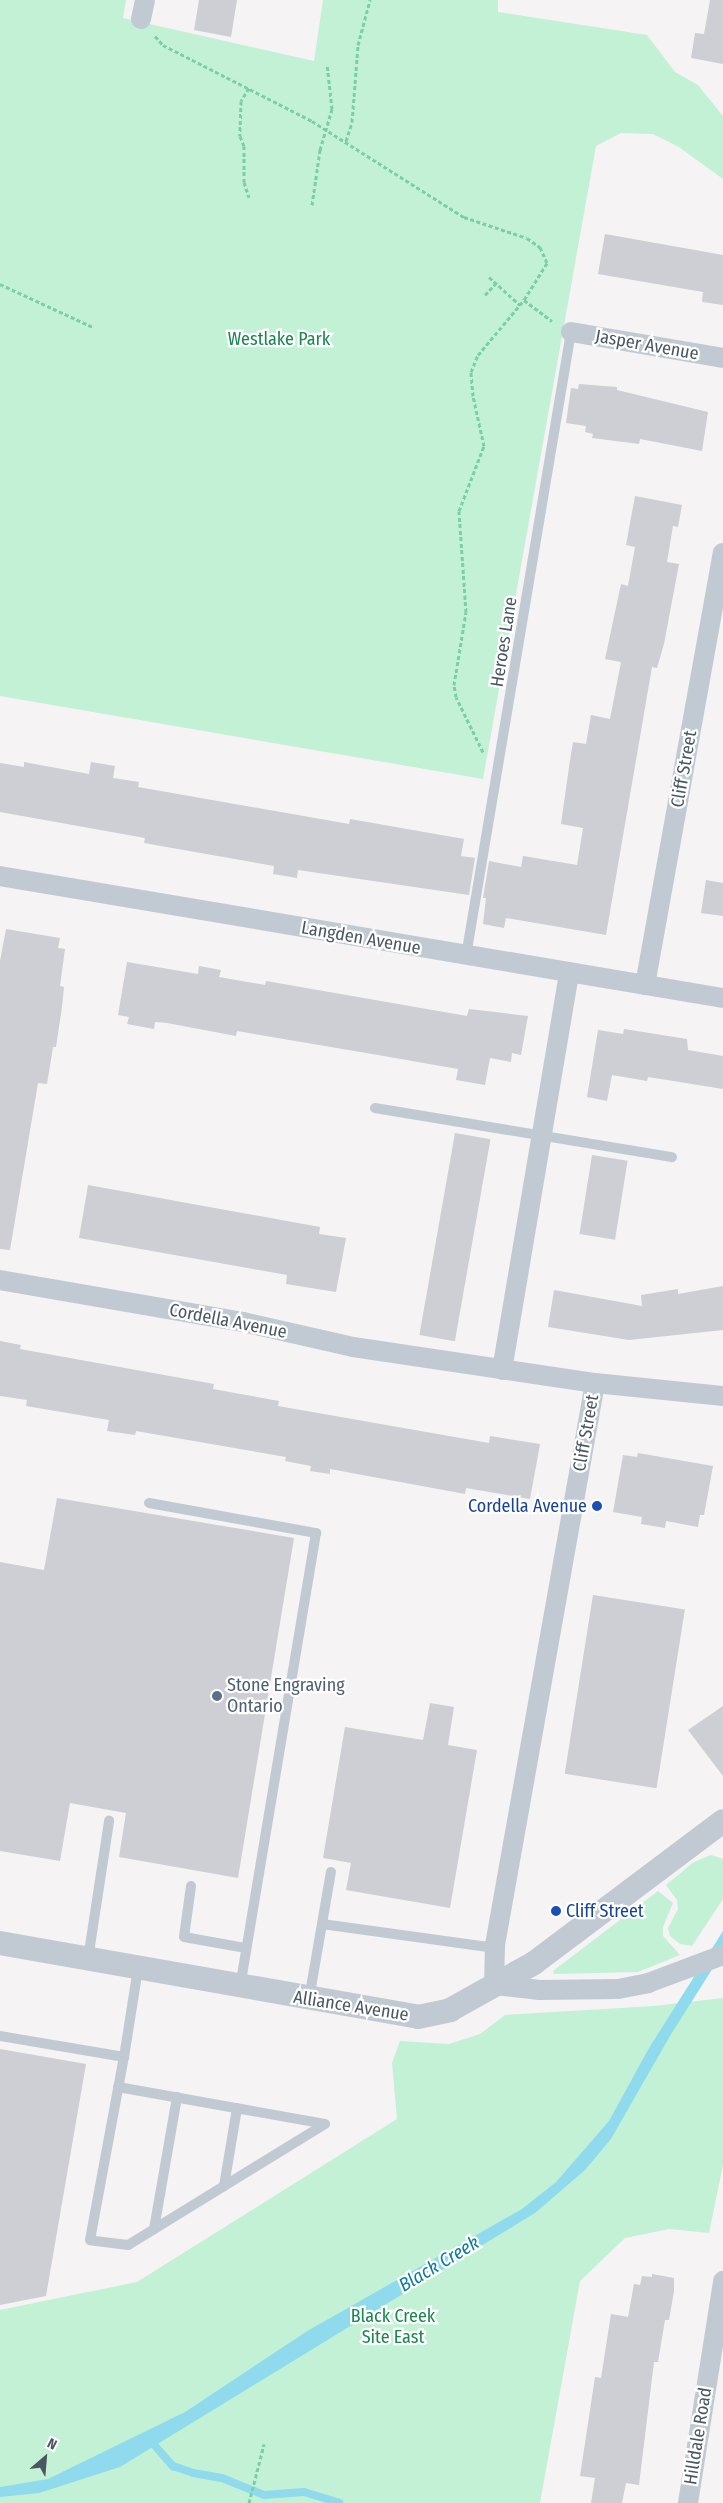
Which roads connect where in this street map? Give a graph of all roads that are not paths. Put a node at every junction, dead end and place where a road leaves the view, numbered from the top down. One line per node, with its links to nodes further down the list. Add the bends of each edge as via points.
1 (572, 332): 2 (street, Jasper Avenue); 5 (lane, Heroes Lane)
2 (723, 358)
3 (723, 553): 7 (street, Cliff Street)
4 (0, 876): 5 (street, Langden Avenue)
5 (466, 956): 6 (street, Langden Avenue)
6 (569, 973): 7 (street, Langden Avenue); 10 (street)
7 (645, 985): 8 (street, Langden Avenue)
8 (723, 998)
9 (375, 1108): 10 (lane)
10 (541, 1136): 11 (lane); 13 (street)
11 (672, 1157)
12 (0, 1280): 13 (street, Cordella Avenue, via 243,1322 353,1347)
13 (502, 1370): 14 (street, Cordella Avenue)
14 (596, 1383): 15 (street, Cordella Avenue); 24 (street, Cliff Street)
15 (723, 1396)
16 (149, 1503): 23 (lane, via 316,1532)
17 (109, 1822): 26 (lane)
18 (720, 1829): 28 (street, Alliance Avenue, via 534,1963)
19 (331, 1872): 21 (lane)
20 (191, 1886): 23 (lane, via 184,1937)
21 (322, 1924): 24 (lane); 30 (lane)
22 (0, 1946): 26 (street, Alliance Avenue)
23 (246, 1948): 29 (lane)
24 (495, 1948): 28 (street, Cliff Street)
25 (723, 1955): 28 (street, via 667,1977 618,1989 540,1990)
26 (88, 1959): 27 (street, Alliance Avenue)
27 (138, 1969): 29 (street, Alliance Avenue); 32 (lane)
28 (494, 1985): 30 (street, Alliance Avenue, via 450,2010 418,2017)
29 (239, 1987): 30 (street, Alliance Avenue)
30 (309, 2000)
31 (0, 2036): 32 (lane)
32 (124, 2057): 33 (lane)
33 (118, 2087): 34 (lane); 37 (lane, via 90,2240 128,2245)
34 (177, 2097): 35 (lane); 37 (lane)
35 (237, 2108): 36 (lane); 36 (lane, via 325,2124)
36 (224, 2186): 37 (lane)
37 (154, 2229)
38 (723, 2281): 39 (street, Hilldale Road)
39 (688, 2503)

